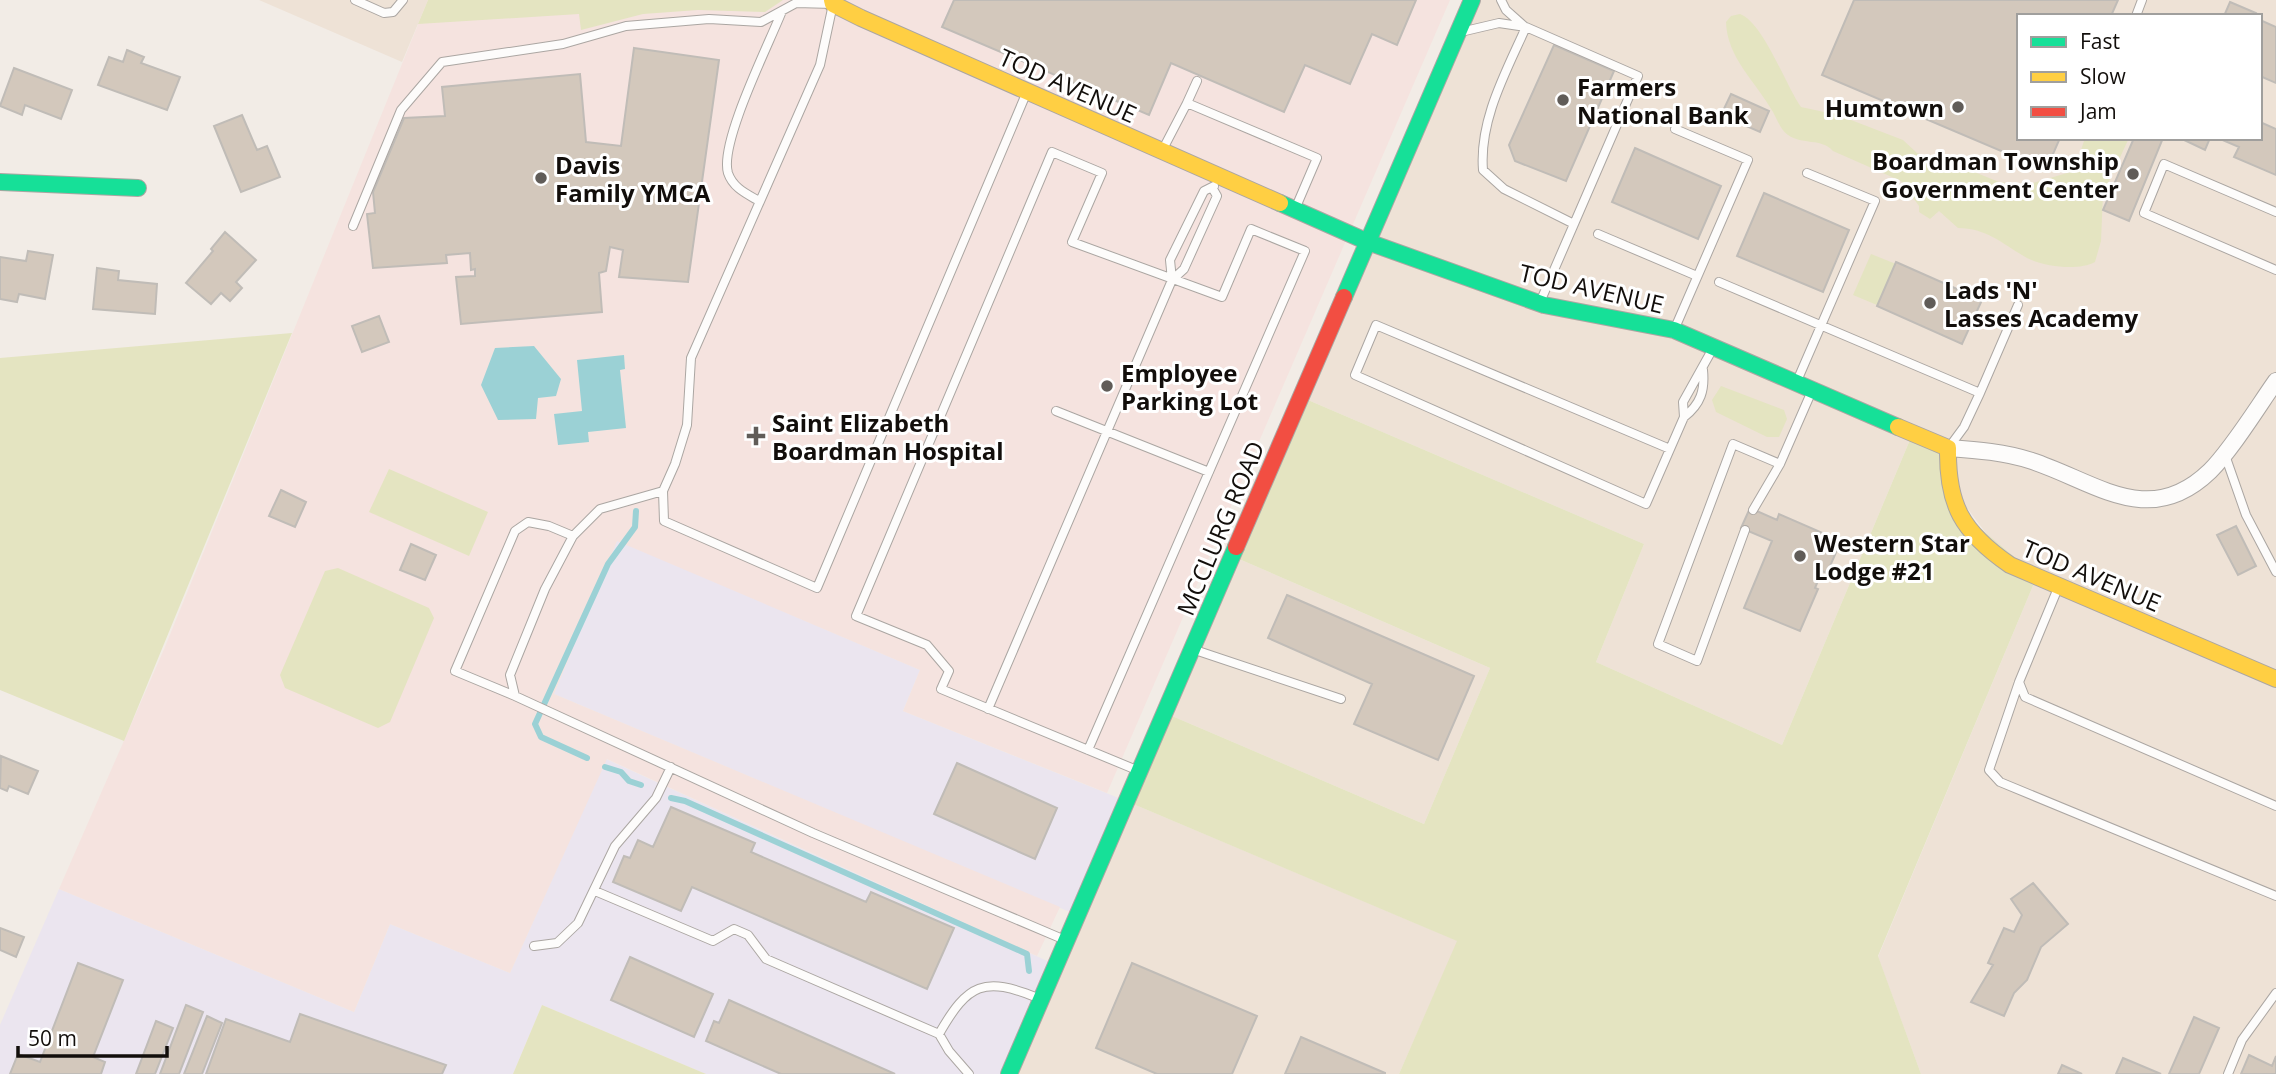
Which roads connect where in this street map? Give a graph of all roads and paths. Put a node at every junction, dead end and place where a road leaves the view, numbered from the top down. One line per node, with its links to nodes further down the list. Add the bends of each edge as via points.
1 (355, 0): 2 (lane, via 384,13 393,12)
2 (403, 0)
3 (1472, 0): 8 (street, MCCLURG ROAD)
4 (1501, 0): 7 (lane)
5 (832, 2): 6 (lane, via 796,3); 10 (street, TOD AVENUE); 18 (lane, via 820,65)
6 (782, 11): 18 (lane, via 726,156 728,174 738,189); 22 (lane, via 761,22 709,19 626,26 563,44 442,62 401,110)
7 (1526, 27): 8 (lane, via 1499,23); 21 (lane, via 1481,144 1483,170 1504,189); 21 (lane, via 1638,76)
8 (1458, 32): 24 (street, MCCLURG ROAD)
9 (1197, 81): 11 (lane)
10 (1027, 91): 13 (street, TOD AVENUE); 47 (lane, via 817,587 664,521)
11 (1187, 103): 13 (lane); 19 (lane, via 1317,158)
12 (1675, 129): 26 (lane, via 1748,160)
13 (1162, 151): 16 (street, TOD AVENUE)
14 (1807, 173): 31 (lane, via 1875,201)
15 (0, 181): 17 (street)
16 (1216, 182): 19 (street, TOD AVENUE); 27 (lane, via 1217,196 1184,269); 27 (lane, via 1204,191 1170,260)
17 (138, 188)
18 (759, 201): 47 (lane, via 691,358 687,425)
19 (1295, 209): 24 (street, TOD AVENUE)
20 (2276, 212): 25 (lane, via 2164,164 2144,213)
21 (1574, 224): 29 (lane)
22 (353, 226)
23 (1598, 234): 26 (lane)
24 (1368, 242): 29 (street, TOD AVENUE); 53 (street, MCCLURG ROAD)
25 (2276, 270)
26 (1697, 276): 32 (lane)
27 (1172, 280): 41 (lane); 46 (lane, via 1222,297 1251,229 1305,251); 58 (lane, via 1072,242 1102,173 1052,152 856,616 927,645 949,671 941,689)
28 (1719, 282): 31 (lane)
29 (1539, 303): 32 (street, TOD AVENUE)
30 (2018, 305): 38 (lane)
31 (1822, 326): 36 (lane); 38 (lane)
32 (1674, 330): 33 (street, TOD AVENUE)
33 (1714, 347): 34 (lane); 36 (street, TOD AVENUE)
34 (1703, 370): 40 (lane, via 1683,402); 40 (lane, via 1705,389 1694,410)
35 (2276, 381): 44 (street)
36 (1796, 383): 37 (street, TOD AVENUE)
37 (1812, 390): 42 (street, TOD AVENUE); 45 (lane)
38 (1980, 393): 42 (lane, via 1964,428)
39 (1056, 411): 41 (lane)
40 (1684, 417): 43 (lane)
41 (1108, 432): 46 (lane); 58 (lane)
42 (1948, 448): 44 (street, via 2010,455 2127,500 2173,496 2211,470); 52 (street, TOD AVENUE, via 1949,491 1970,530 1992,554)
43 (1670, 449): 43 (lane, via 1646,504 1355,374 1376,325)
44 (2224, 452): 51 (lane, via 2246,515)
45 (1780, 464): 48 (lane); 49 (lane, via 1733,444 1658,644 1697,661)
46 (1209, 472): 59 (lane)
47 (663, 491): 50 (lane, via 600,509)
48 (1753, 510)
49 (1745, 530)
50 (573, 536): 56 (lane, via 545,589 510,675); 56 (lane, via 528,522 515,531 455,671)
51 (2276, 572)
52 (2059, 585): 54 (street, TOD AVENUE); 55 (lane)
53 (1192, 649): 57 (lane); 61 (street, MCCLURG ROAD)
54 (2276, 679)
55 (2019, 682): 62 (lane, via 2025,697); 64 (lane, via 1989,770 2000,782)
56 (515, 696): 60 (lane)
57 (1341, 699)
58 (988, 709): 59 (lane)
59 (1088, 750): 61 (lane)
60 (671, 767): 63 (lane, via 656,798 615,846); 65 (lane)
61 (1140, 771): 65 (street, MCCLURG ROAD)
62 (2276, 806)
63 (595, 891): 66 (lane, via 578,923 557,943); 69 (lane, via 713,941 734,929 748,935 766,959)
64 (2276, 896)
65 (1066, 940): 68 (street, MCCLURG ROAD)
66 (534, 946)
67 (2276, 993): 72 (lane, via 2242,1040)
68 (1041, 999): 69 (lane, via 1009,986 973,989 954,1008); 71 (street, MCCLURG ROAD)
69 (939, 1034): 70 (lane)
70 (969, 1074)
71 (1009, 1074)
72 (2228, 1074)

